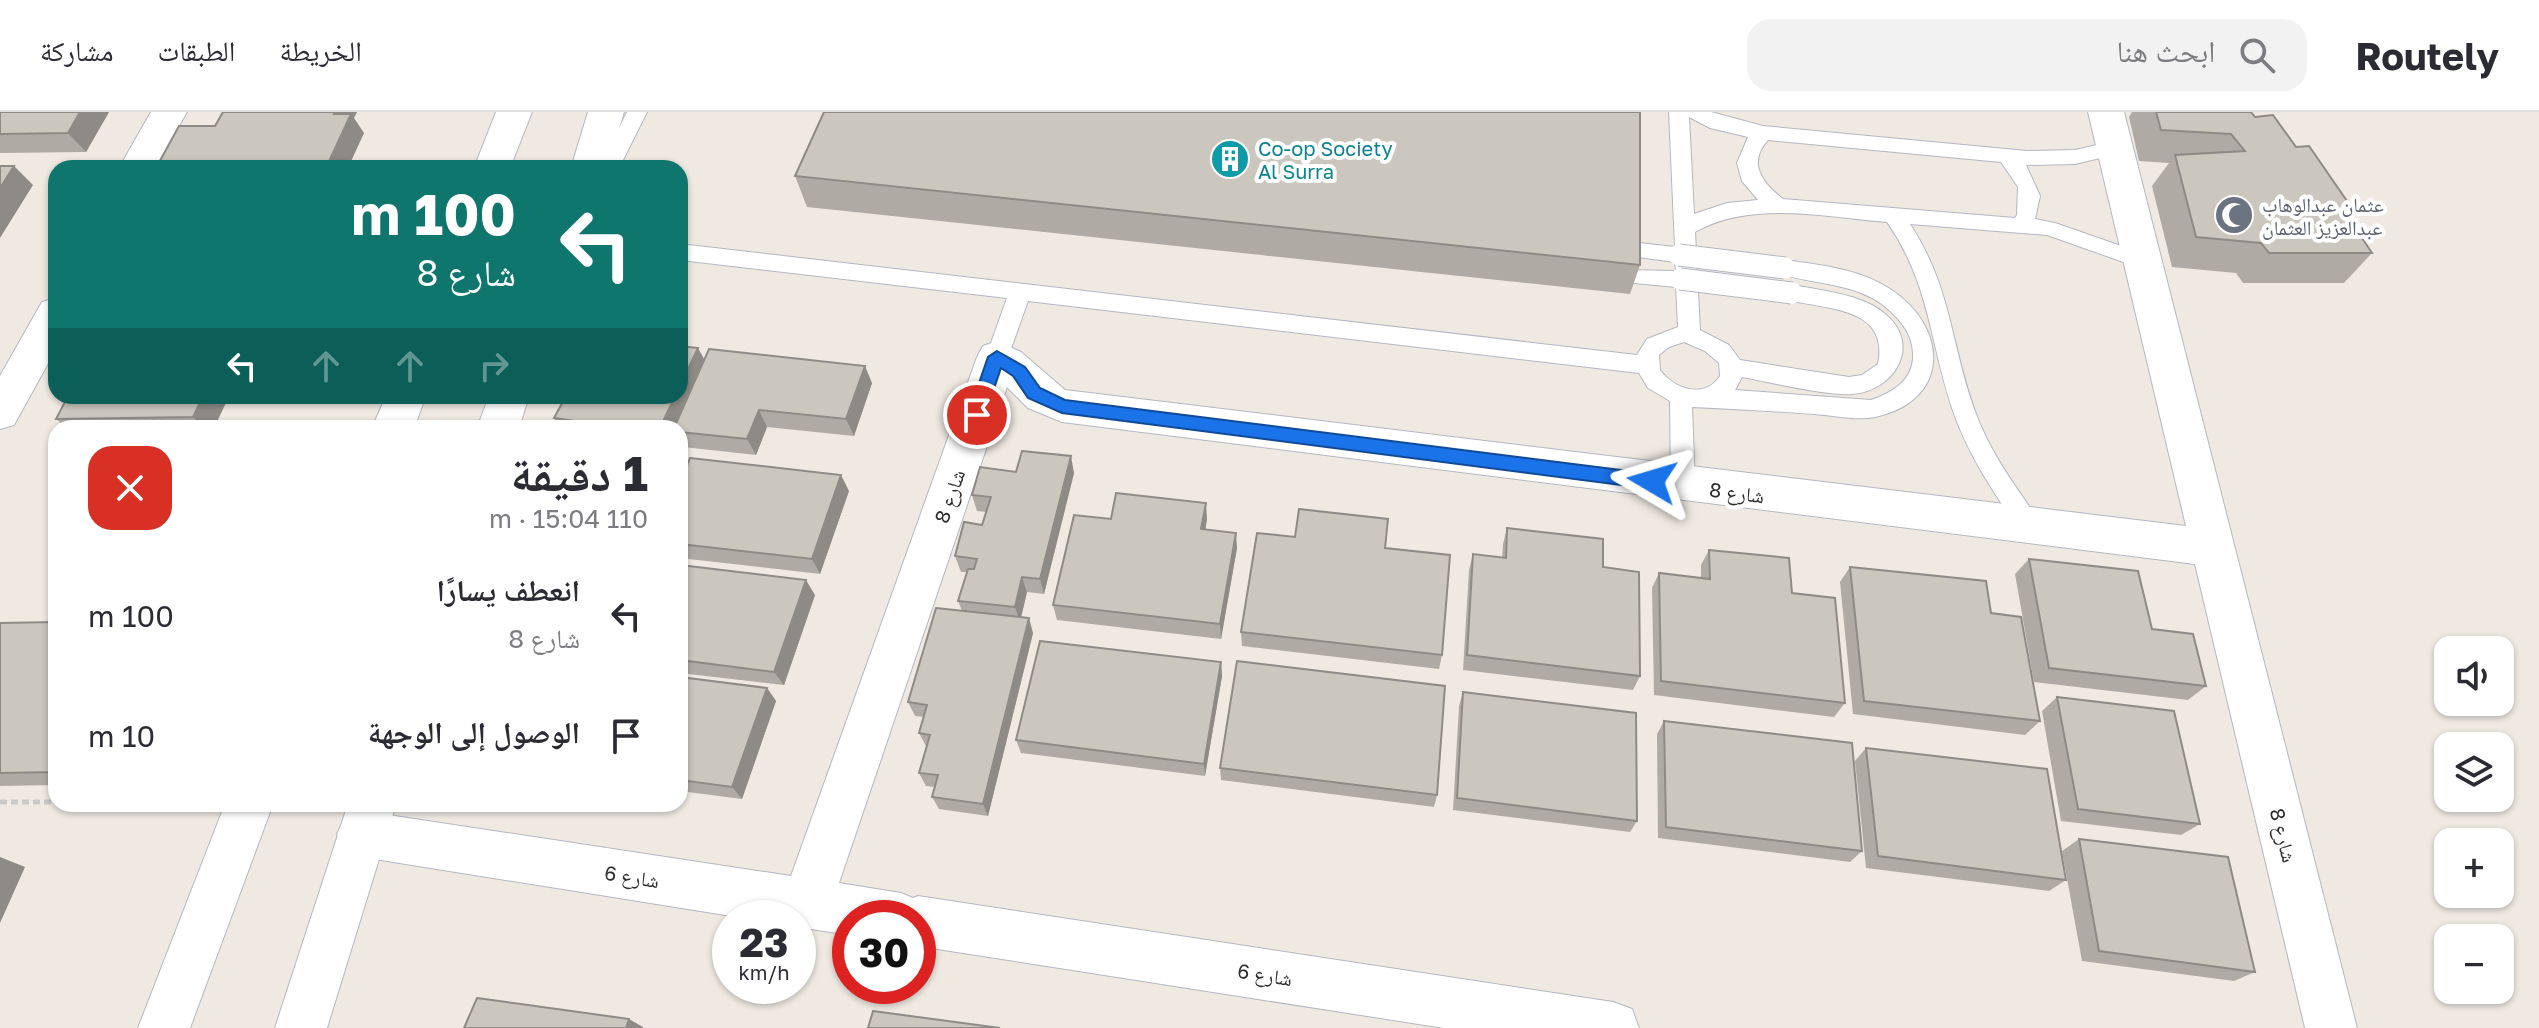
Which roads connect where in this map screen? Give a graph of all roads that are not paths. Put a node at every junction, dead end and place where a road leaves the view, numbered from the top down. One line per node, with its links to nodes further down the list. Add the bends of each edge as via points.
1 (169, 112): 10 (street)
2 (514, 112): 11 (street)
3 (606, 112): 12 (street)
4 (637, 112): 13 (lane)
5 (1679, 112): 17 (lane)
6 (1694, 112): 8 (lane)
7 (2110, 130): 9 (lane, via 2052,159); 20 (street, شارع 8)
8 (1763, 133): 9 (lane); 14 (lane, via 1752,143 1746,168 1762,195)
9 (2005, 155): 16 (lane, via 2030,195)
10 (142, 160)
11 (495, 160)
12 (591, 160)
13 (613, 160)
14 (1778, 206): 15 (lane); 17 (lane, via 1727,210)
15 (1893, 215): 16 (lane); 32 (lane, via 1928,277 1965,414 1999,483)
16 (2022, 225): 20 (lane, via 2074,235)
17 (1686, 228): 24 (lane)
18 (1630, 250): 29 (lane, bridge, via 1785,268 1862,283 1901,308 1915,325 1924,352 1914,388 1872,409)
19 (688, 253): 22 (lane)
20 (2143, 261): 33 (street, شارع 8)
21 (1631, 276): 27 (lane, bridge, via 1837,299 1867,311 1888,333 1893,347 1888,368 1867,383 1849,386)
22 (1021, 290): 25 (lane); 26 (lane)
23 (48, 327): 30 (street)
24 (1689, 334): 26 (lane, via 1661,339); 27 (lane, via 1719,348)
25 (997, 357): 31 (street, شارع 8, via 1019,372 1034,393 1062,406); 37 (street, شارع 8)
26 (1647, 365): 28 (lane, via 1658,384)
27 (1730, 367): 29 (lane, via 1727,386)
28 (1681, 397): 29 (lane); 31 (lane)
29 (1708, 397)
30 (0, 413)
31 (1683, 485): 32 (street, شارع 8)
32 (2030, 526): 33 (street, شارع 8)
33 (2213, 548): 42 (street, شارع 8)
34 (246, 812): 39 (street)
35 (367, 819): 36 (street, شارع 6); 40 (street)
36 (791, 900)
37 (808, 900)
38 (936, 924): 41 (street, شارع 6)
39 (164, 1028)
40 (301, 1028)
41 (1613, 1028)
42 (2331, 1028)

